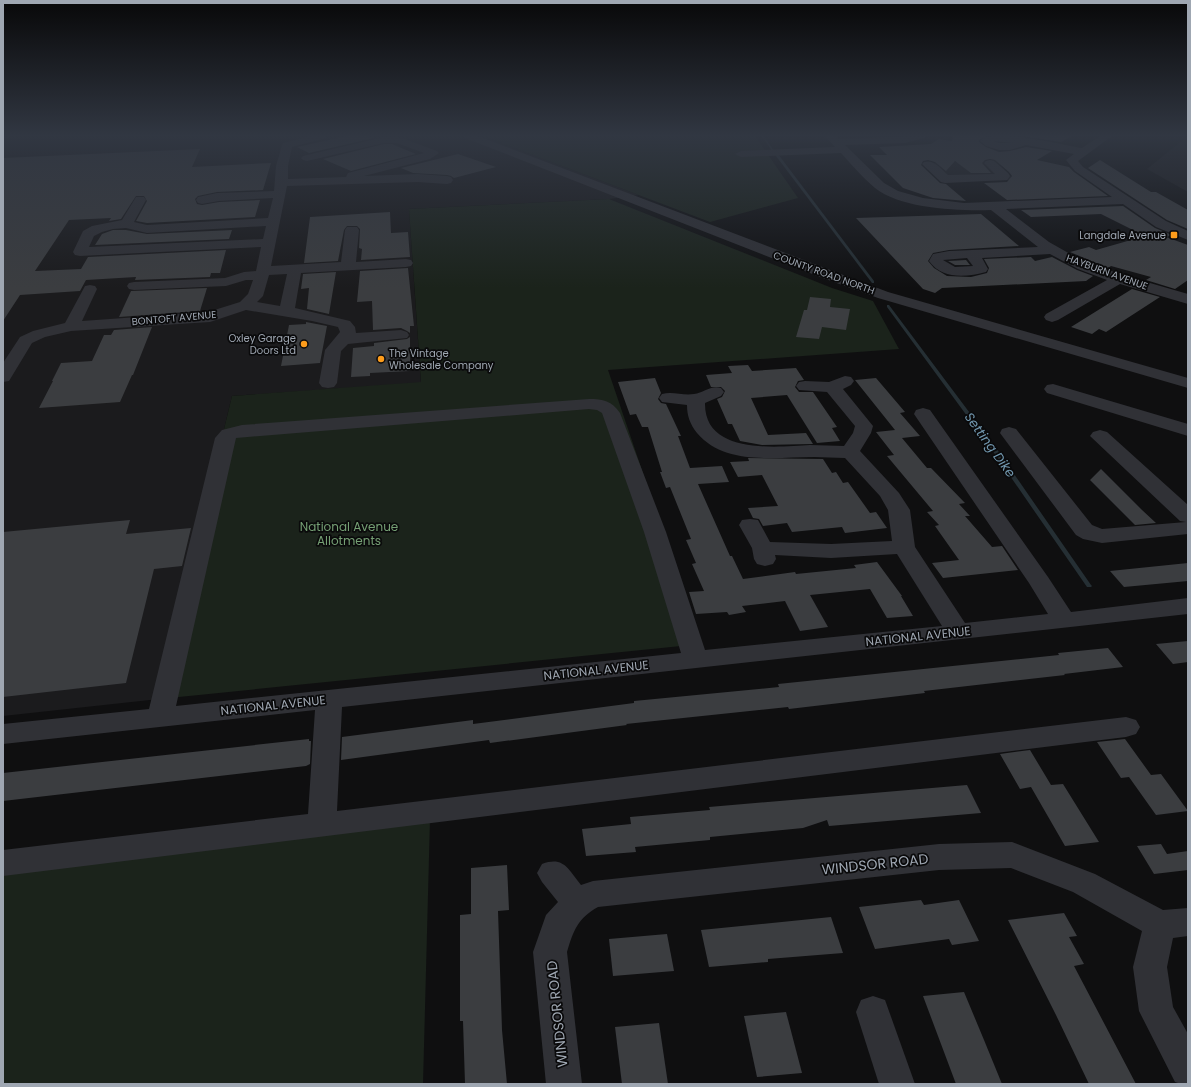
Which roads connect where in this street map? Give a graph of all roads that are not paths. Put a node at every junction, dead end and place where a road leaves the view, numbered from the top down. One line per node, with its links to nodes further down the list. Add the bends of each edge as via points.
1 (290, 187): 6 (street)
2 (598, 187): 35 (street, COUNTY ROAD NORTH, via 876,292)
3 (881, 187): 11 (street, via 894,194 922,202)
4 (992, 187): 10 (street)
5 (1106, 187): 9 (street)
6 (281, 188): 8 (street); 14 (street)
7 (140, 200): 12 (street)
8 (202, 200)
9 (1126, 200): 10 (street); 15 (street, via 1161,224)
10 (1017, 205): 11 (street)
11 (994, 206): 17 (street, HAYBURN AVENUE)
12 (126, 224): 14 (street, via 147,229); 14 (street, via 97,229 88,234 80,252)
13 (352, 230): 20 (street)
14 (271, 232): 16 (street); 22 (street)
15 (1188, 236)
16 (186, 242)
17 (1052, 250): 18 (street); 23 (street, HAYBURN AVENUE, via 1080,264)
18 (972, 254)
19 (406, 263): 20 (street)
20 (348, 266): 21 (street)
21 (295, 270): 22 (street); 28 (street)
22 (262, 273): 24 (street, via 226,282); 27 (street, via 255,296)
23 (1120, 278): 26 (street, HAYBURN AVENUE); 29 (street)
24 (134, 286)
25 (90, 289): 30 (street)
26 (1188, 299)
27 (245, 306): 28 (street); 30 (street, BONTOFT AVENUE, via 210,317)
28 (287, 312): 32 (street, via 344,324 348,333)
29 (1052, 317)
30 (71, 326): 33 (street, BONTOFT AVENUE, via 26,340)
31 (401, 335): 32 (street)
32 (342, 339): 34 (street, via 333,350)
33 (3, 378)
34 (328, 383)
35 (1188, 383)
36 (805, 386): 45 (street, via 839,384 864,426 862,434)
37 (1053, 388): 42 (street)
38 (715, 392): 40 (street)
39 (668, 398): 40 (street)
40 (696, 400): 45 (street, via 695,410 700,426 718,443 731,448 761,452)
41 (923, 414): 51 (street)
42 (1188, 430)
43 (1009, 433): 48 (street, via 1084,530 1091,534 1102,536)
44 (1100, 436): 46 (street)
45 (850, 452): 49 (street, via 889,493 899,510)
46 (1188, 516)
47 (750, 525): 49 (street, via 764,554)
48 (1188, 528)
49 (904, 546): 52 (street)
50 (1188, 606): 51 (street, NATIONAL AVENUE)
51 (1064, 620): 52 (street, NATIONAL AVENUE)
52 (958, 632): 53 (street, NATIONAL AVENUE)
53 (696, 660): 54 (street, NATIONAL AVENUE); 55 (street, via 655,532 609,408 604,405 589,404 242,431 229,434 225,438)
54 (329, 699): 55 (street, NATIONAL AVENUE); 58 (street)
55 (160, 717): 57 (street, NATIONAL AVENUE)
56 (1126, 727): 58 (street)
57 (3, 734)
58 (322, 825): 59 (street)
59 (3, 863)
60 (553, 873): 61 (street)
61 (577, 903): 62 (street, WINDSOR ROAD, via 593,894 940,857 1012,856 1084,883); 65 (street, WINDSOR ROAD, via 558,925 550,952)
62 (1174, 924): 64 (street, WINDSOR ROAD, via 1150,967 1156,1011)
63 (873, 1012): 66 (street)
64 (1188, 1069)
65 (564, 1084)
66 (897, 1084)

